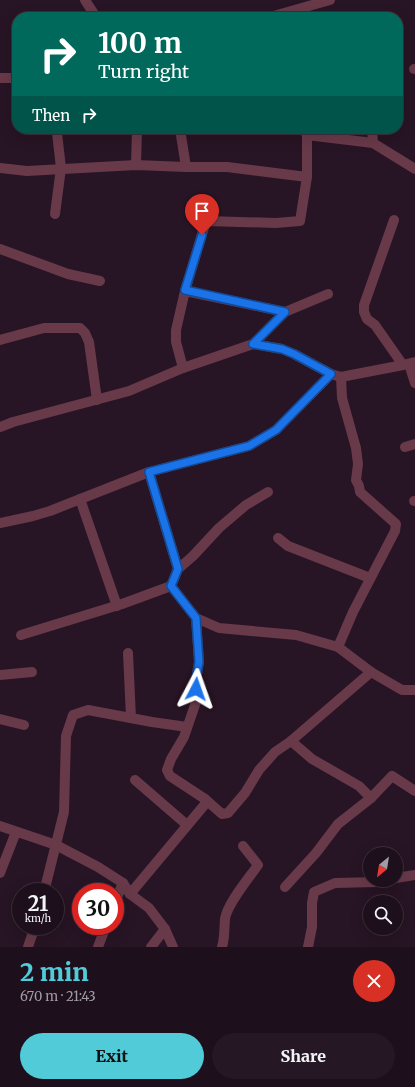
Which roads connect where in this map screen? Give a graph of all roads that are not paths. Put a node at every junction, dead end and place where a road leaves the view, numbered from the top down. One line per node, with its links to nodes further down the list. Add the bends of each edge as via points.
1 (86, 0): 3 (street)
2 (330, 0): 4 (street)
3 (93, 12)
4 (293, 12)
5 (0, 78): 6 (street)
6 (12, 78)
7 (57, 134): 17 (street)
8 (137, 134): 14 (street)
9 (181, 134): 15 (street)
10 (305, 134): 19 (street)
11 (319, 134): 13 (street)
12 (372, 134): 13 (street)
13 (373, 142): 18 (street)
14 (136, 165): 15 (street); 17 (street)
15 (186, 167): 19 (street, via 228,167)
16 (0, 168): 17 (street, via 27,171)
17 (61, 168): 20 (street)
18 (415, 169)
19 (307, 178): 24 (street, via 300,221 206,221)
20 (55, 214)
21 (394, 220): 29 (street, via 364,312 367,319)
22 (0, 249): 23 (street, via 68,274)
23 (100, 281)
24 (185, 290): 26 (street); 30 (street, via 176,330 176,342)
25 (328, 294): 26 (street)
26 (285, 312): 28 (street)
27 (0, 340): 34 (street, via 44,328 80,328 89,342)
28 (253, 344): 30 (street); 31 (street, via 282,349)
29 (409, 364): 32 (street); 33 (street)
30 (183, 368): 34 (street, via 129,391)
31 (331, 374): 32 (street); 38 (street, via 276,430 249,446)
32 (341, 377): 44 (street, via 342,398 356,448 356,480 360,492 396,524 395,531)
33 (415, 384)
34 (97, 400): 35 (street)
35 (0, 427)
36 (415, 444): 37 (street)
37 (405, 447)
38 (149, 472): 40 (street); 43 (street)
39 (268, 492): 43 (street, via 246,505 219,528)
40 (80, 499): 41 (street, via 33,516); 46 (street)
41 (0, 522)
42 (278, 538): 44 (street, via 288,546)
43 (178, 569): 45 (street)
44 (370, 578): 49 (street)
45 (171, 586): 46 (street); 47 (street)
46 (117, 606): 48 (street)
47 (196, 618): 49 (street, via 219,628 296,635); 58 (street, via 199,662 197,698)
48 (21, 635)
49 (338, 646): 52 (street)
50 (128, 654): 55 (street)
51 (32, 672): 53 (street)
52 (371, 672): 54 (street, via 402,690); 59 (street)
53 (0, 675)
54 (415, 690)
55 (131, 718): 58 (street); 67 (street, via 88,710 74,715 66,736 64,812)
56 (0, 719): 57 (street)
57 (24, 725)
58 (187, 727): 63 (street, via 167,770 170,776)
59 (291, 742): 62 (street, via 312,759 359,786); 63 (street, via 276,752 259,770 245,793 228,813 222,814)
60 (134, 780): 64 (street)
61 (415, 791): 62 (street, via 392,776)
62 (371, 798): 76 (street, via 338,824)
63 (204, 799): 64 (street, via 206,803)
64 (187, 825): 77 (street)
65 (0, 826): 66 (street)
66 (16, 832): 67 (street); 69 (street)
67 (56, 845): 73 (street); 74 (street)
68 (243, 846): 85 (street, via 258,865 228,912)
69 (0, 874)
70 (415, 875): 71 (street)
71 (403, 877)
72 (363, 882): 86 (street, via 335,883 314,892)
73 (46, 883)
74 (123, 883)
75 (124, 885): 77 (street)
76 (285, 887)
77 (130, 894): 78 (street, via 149,908)
78 (165, 929): 83 (street); 84 (street)
79 (32, 935): 81 (street)
80 (103, 935): 82 (street)
81 (28, 947)
82 (98, 947)
83 (151, 947)
84 (173, 947)
85 (222, 947)
86 (308, 947)

